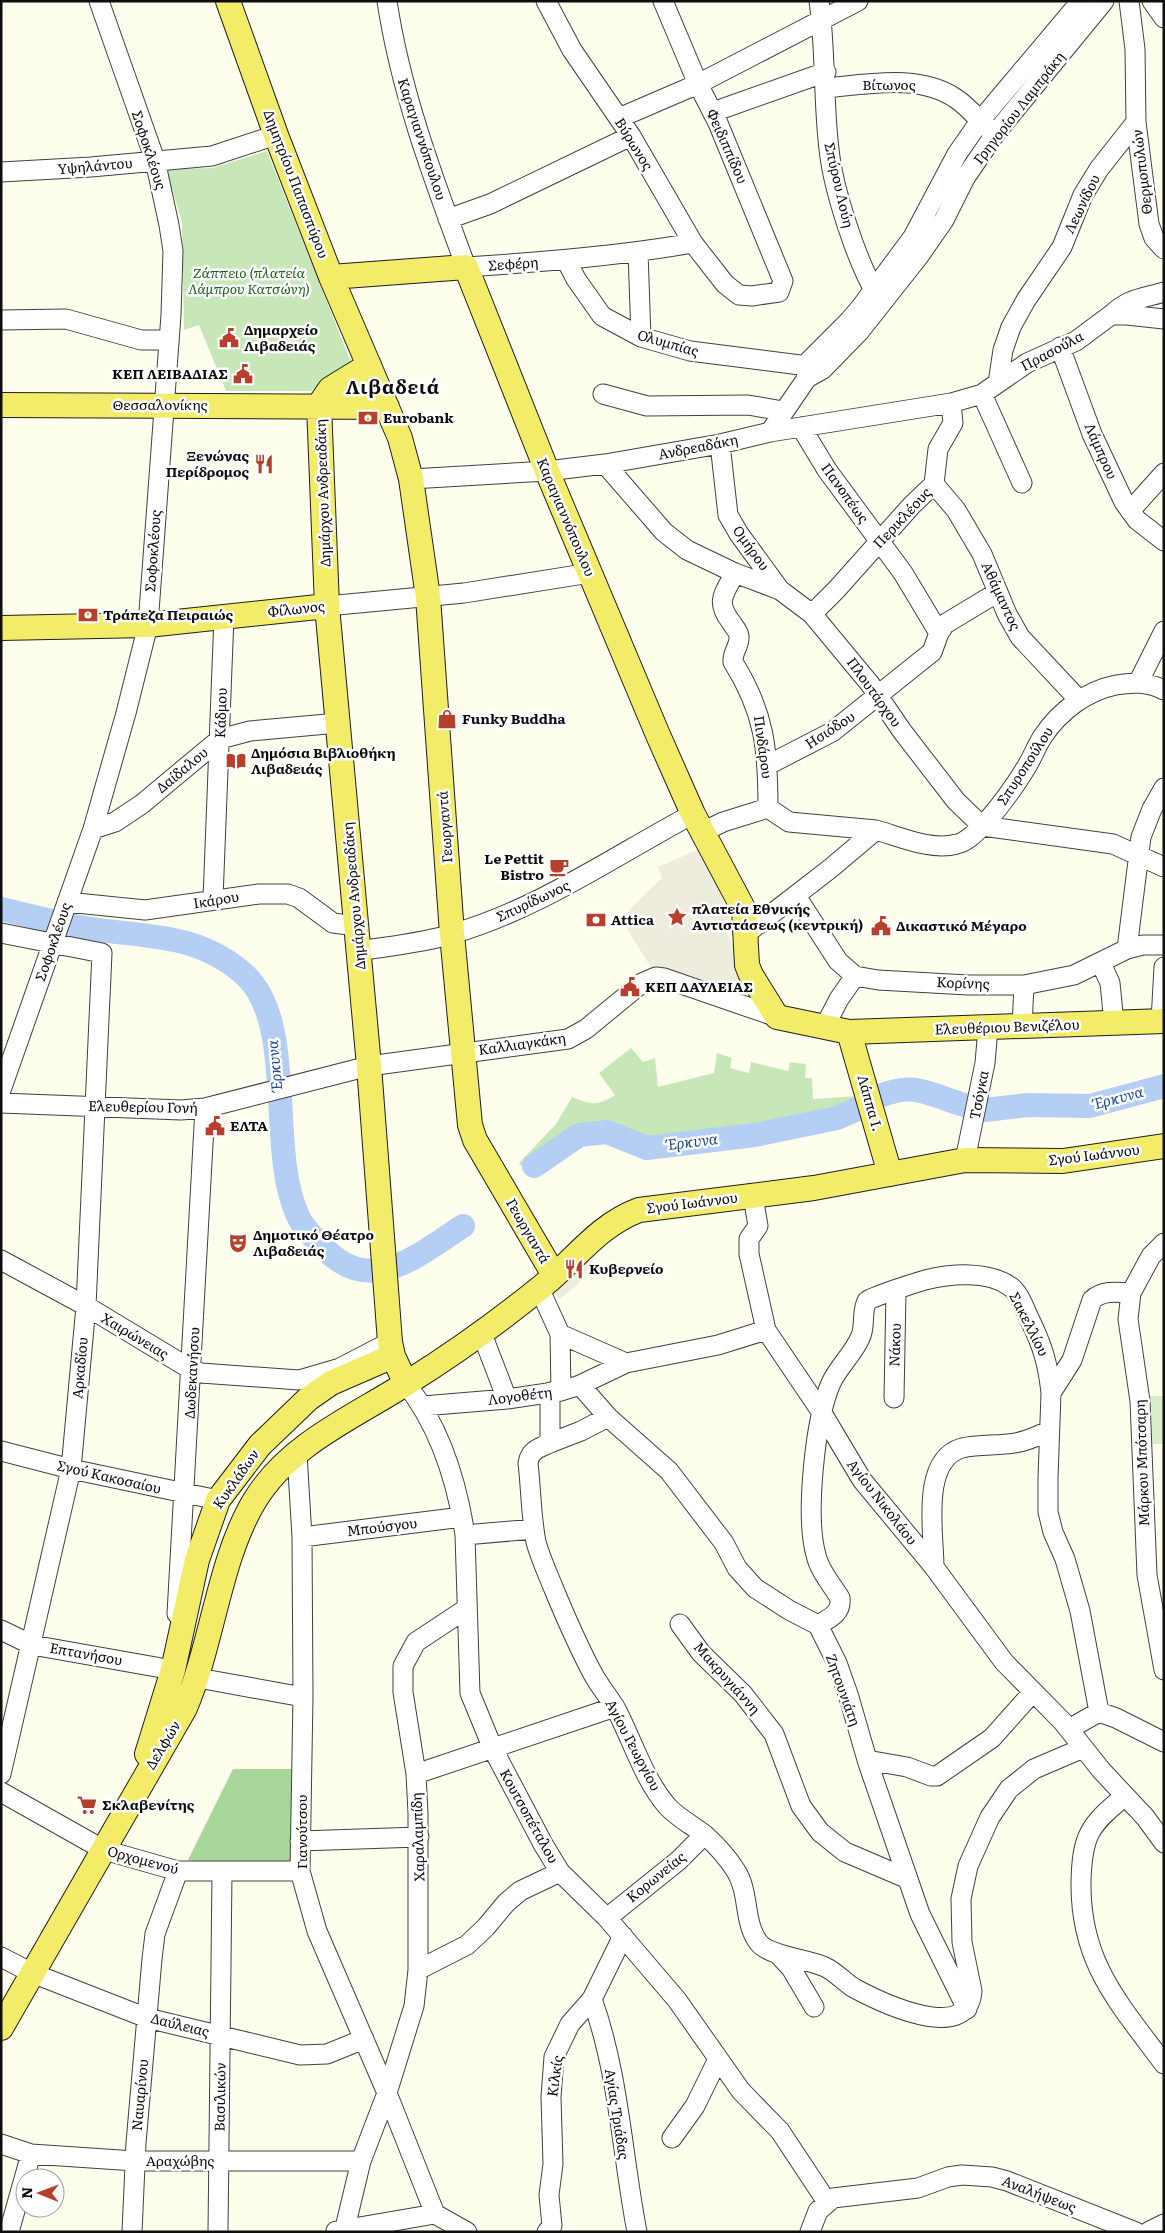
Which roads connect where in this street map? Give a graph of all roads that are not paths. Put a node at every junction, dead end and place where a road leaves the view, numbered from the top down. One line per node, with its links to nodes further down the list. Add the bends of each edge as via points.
1 (99, 1): 23 (street, Σοφοκλέους)
2 (228, 1): 21 (main road, Δημητρίου Παπασπύρου)
3 (387, 1): 25 (street, Καραγιαννόπουλου, via 410,110)
4 (546, 1): 17 (street, Βύρωνος, via 572,50)
5 (663, 1): 15 (street, Φειδιππίδου)
6 (819, 1): 13 (street, Σπύρου Λούη)
7 (858, 1): 13 (street)
8 (1081, 1): 18 (street, Γρηγορίου Λαμπράκη)
9 (1104, 1): 20 (street, Γρηγορίου Λαμπράκη)
10 (1129, 1): 19 (street, via 1135,49)
11 (1152, 1): 12 (street)
12 (1164, 18)
13 (822, 20): 14 (street, Σπύρου Λούη); 15 (street)
14 (826, 80): 16 (street, Βίτωνος); 18 (street, Βίτωνος, via 929,86 957,99); 34 (street, Σπύρου Λούη, via 829,152 855,249)
15 (698, 84): 16 (street, Φειδιππίδου); 17 (street)
16 (713, 112): 32 (street, Φειδιππίδου, via 783,281 779,292 752,296 739,295)
17 (618, 118): 22 (street, Βύρωνος)
18 (980, 120): 20 (street, Βίτωνος); 34 (street, Γρηγορίου Λαμπράκη, via 957,154)
19 (1136, 122): 27 (street, Θερμοπυλών, via 1149,224 1154,238); 43 (street, Λεωνίδου, via 1099,169 1062,248 1011,328 1003,350)
20 (996, 134): 34 (street, Γρηγορίου Λαμπράκη, via 965,178 944,220 920,256)
21 (276, 135): 23 (street, Υψηλάντου, via 212,156); 31 (main road, Δημητρίου Παπασπύρου)
22 (631, 136): 25 (street, via 490,204); 26 (street, Βύρωνος)
23 (155, 160): 24 (street, Υψηλάντου); 39 (street, Σοφοκλέους, via 172,238)
24 (1, 172)
25 (448, 219): 30 (street, Καραγιαννόπουλου)
26 (693, 243): 28 (street, Σεφέρη); 32 (street, Βύρωνος)
27 (1164, 248)
28 (638, 252): 29 (street, Σεφέρη); 38 (street)
29 (566, 260): 30 (street, Σεφέρη); 38 (street, Ολυμπίας, via 602,316)
30 (466, 267): 31 (main road, Σεφέρη); 56 (main road, Καραγιαννόπουλου)
31 (331, 277): 41 (main road, Δημητρίου Παπασπύρου)
32 (725, 284)
33 (1164, 292): 35 (street, via 1133,299)
34 (877, 296): 42 (street, Γρηγορίου Λαμπράκη, via 849,321)
35 (1111, 315): 36 (street); 40 (street, Πρασούλα, via 1076,341)
36 (1164, 319)
37 (1, 320): 39 (street, via 66,319 141,340)
38 (641, 337): 42 (street, Ολυμπίας, via 690,351)
39 (169, 340): 48 (street, Σοφοκλέους)
40 (1060, 347): 43 (street, Πρασούλα, via 1027,363); 61 (street, Λάμπρου, via 1092,434)
41 (369, 365): 49 (main road, via 330,390); 50 (main road, Γεωργαντά)
42 (812, 371): 51 (street, Γρηγορίου Λαμπράκη)
43 (998, 383): 45 (street)
44 (603, 394): 51 (street, via 647,406 748,405)
45 (982, 394): 46 (street, Ανδρεαδάκη); 59 (street)
46 (951, 403): 52 (street, Ανδρεαδάκη); 60 (street, Περικλέους, via 952,423 938,449)
47 (1, 405): 48 (main road, Θεσσαλονίκης)
48 (165, 405): 49 (main road, Θεσσαλονίκης); 72 (street, Σοφοκλέους)
49 (319, 405): 50 (main road, Θεσσαλονίκης); 69 (main road, Δημάρχου Ανδρεαδάκη)
50 (387, 407): 58 (main road, Γεωργαντά)
51 (783, 411): 53 (street, Γρηγορίου Λαμπράκη)
52 (801, 427): 53 (street, Ανδρεαδάκη); 62 (street, Πανοπέως, via 827,470)
53 (770, 432): 54 (street, Ανδρεαδάκη)
54 (720, 444): 55 (street, Ανδρεαδάκη); 66 (street, Ομήρου, via 728,514 738,534)
55 (606, 464): 56 (street, Ανδρεαδάκη); 65 (street, Πλουτάρχου, via 664,532 687,550)
56 (547, 471): 58 (street, Ανδρεαδάκη); 64 (main road, Καραγιαννόπουλου)
57 (1164, 473): 61 (street)
58 (412, 479): 68 (main road, Γεωργαντά)
59 (1022, 483)
60 (934, 484): 62 (street, Περικλέους); 67 (street, Αθάμαντος, via 956,510 982,554)
61 (1130, 511): 63 (street, Λάμπρου)
62 (880, 540): 70 (street, Περικλέους); 75 (street, Πανοπέως)
63 (1164, 541)
64 (590, 573): 68 (street, Φίλωνος); 85 (main road, Καραγιαννόπουλου)
65 (735, 573): 66 (street, Πλουτάρχου); 82 (street, Πινδάρου, via 721,605 738,632 739,644 732,656 733,662 754,698 763,726)
66 (780, 590): 70 (street, Πλουτάρχου)
67 (998, 592): 75 (street, Ησιόδου, via 945,624); 79 (street, Αθάμαντος, via 1020,637)
68 (428, 597): 69 (street, Φίλωνος); 96 (main road, Γεωργαντά)
69 (327, 606): 71 (main road, Φίλωνος); 80 (main road, Δημάρχου Ανδρεαδάκη)
70 (812, 614): 78 (street, Πλουτάρχου)
71 (224, 616): 72 (main road, Φίλωνος); 81 (street, Κάδμου)
72 (148, 625): 73 (main road, Φίλωνος); 87 (street, Σοφοκλέους)
73 (1, 628)
74 (1164, 631): 76 (street)
75 (939, 633): 78 (street, Ησιόδου, via 932,652)
76 (1138, 683): 77 (street, Σπυροπούλου); 79 (street, Σπυροπούλου, via 1106,687)
77 (1164, 690)
78 (878, 696): 82 (street, Ησιόδου, via 832,732); 86 (street, Πλουτάρχου, via 956,801)
79 (1079, 700): 86 (street, Σπυροπούλου, via 1055,720 998,808)
80 (338, 723): 81 (street, Δαίδαλου, via 257,730); 94 (main road, Δημάρχου Ανδρεαδάκη)
81 (220, 739): 87 (street, Δαίδαλου, via 142,804 115,822); 92 (street, Κάδμου)
82 (768, 765): 84 (street, Πινδάρου)
83 (1164, 788): 89 (street, via 1141,837)
84 (768, 808): 85 (street, via 723,822); 88 (street, Σπυροπούλου, via 789,822)
85 (698, 823): 96 (street, Σπυρίδωνος, via 500,918); 97 (main road, Καραγιαννόπουλου, via 744,910)
86 (982, 826): 88 (street, Σπυροπούλου, via 960,844 944,847); 89 (street, via 1113,844)
87 (93, 829): 93 (street, Σοφοκλέους)
88 (876, 830): 91 (street)
89 (1138, 858): 90 (street); 100 (street)
90 (1164, 867)
91 (796, 896): 97 (street); 104 (street, via 838,961)
92 (214, 899): 93 (street, Ικάρου, via 145,910); 94 (street, Ικάρου, via 288,894 299,898 333,923)
93 (66, 905): 98 (street, Σοφοκλέους)
94 (357, 926): 101 (main road, Δημάρχου Ανδρεαδάκη)
95 (1, 933): 98 (street)
96 (452, 934): 101 (street, Σπυρίδωνος); 113 (main road, Γεωργαντά)
97 (747, 934): 106 (main road, Καραγιαννόπουλου, via 747,965)
98 (55, 935): 115 (street, Σοφοκλέους); 117 (street, Αρκαδίου, via 102,953)
99 (1164, 945): 100 (street, Κορίνης)
100 (1127, 949): 102 (street, Κορίνης)
101 (359, 951): 114 (main road, Δημάρχου Ανδρεαδάκη)
102 (1101, 964): 105 (street, Κορίνης, via 1074,976); 108 (street, via 1110,983)
103 (1164, 967): 107 (street)
104 (855, 976): 105 (street, Κορίνης, via 968,985); 110 (street)
105 (1024, 984): 109 (street)
106 (777, 1017): 110 (main road, Ελευθέριου Βενιζέλου); 113 (street, Καλλιαγκάκη, via 656,977 642,983 586,1029 568,1039)
107 (1162, 1021): 108 (main road, Ελευθέριου Βενιζέλου)
108 (1114, 1023): 109 (main road, Ελευθέριου Βενιζέλου)
109 (1022, 1027): 111 (main road, Ελευθέριου Βενιζέλου)
110 (824, 1028): 112 (main road, Ελευθέριου Βενιζέλου)
111 (988, 1028): 112 (main road, Ελευθέριου Βενιζέλου); 120 (street, Τσόγκα, via 985,1063)
112 (849, 1032): 121 (main road, Λάππα Ι.)
113 (463, 1052): 114 (street, Καλλιαγκάκη); 125 (main road, Γεωργαντά, via 470,1125 475,1140)
114 (369, 1066): 118 (street, Ελευθερίου Γονή); 132 (main road, Δημάρχου Ανδρεαδάκη)
115 (1, 1090)
116 (1, 1103): 117 (street, Ελευθερίου Γονή)
117 (96, 1106): 118 (street, Ελευθερίου Γονή); 128 (street, Αρκαδίου)
118 (206, 1108): 134 (street, Δωδεκανήσου)
119 (1164, 1146): 120 (main road, Σγού Ιωάννου, via 1063,1161)
120 (965, 1160): 121 (main road, Σγού Ιωάννου)
121 (890, 1174): 122 (main road, Σγού Ιωάννου)
122 (753, 1196): 125 (main road, Σγού Ιωάννου, via 663,1206 621,1216 600,1230); 129 (street, via 758,1226 749,1240 749,1254)
123 (1164, 1243): 127 (street, Μάρκου Μπότσαρη, via 1148,1260)
124 (1, 1260): 128 (street, Χαιρώνειας)
125 (546, 1282): 130 (main road, Σγού Ιωάννου); 131 (street)
126 (896, 1291): 139 (street, Σακελλίου, via 902,1286 929,1279 972,1276 999,1281 1012,1288 1043,1346); 140 (street, Νάκου); 143 (street, Σακελλίου, via 868,1301 861,1338 835,1376)
127 (1131, 1293): 139 (street, via 1109,1293 1092,1300 1072,1360); 163 (street, Μάρκου Μπότσαρη, via 1128,1319 1140,1400 1147,1575)
128 (86, 1306): 134 (street, Χαιρώνειας); 149 (street, Αρκαδίου)
129 (766, 1330): 133 (street); 143 (street, Αγίου Νικολάου)
130 (482, 1334): 135 (main road, Σγού Ιωάννου); 141 (street)
131 (560, 1334): 133 (street); 138 (street, Λογοθέτη)
132 (391, 1349): 135 (main road, Δημάρχου Ανδρεαδάκη); 137 (main road, Κυκλάδων, via 331,1383)
133 (626, 1364): 136 (street)
134 (192, 1370): 137 (street, Χαιρώνειας); 150 (street, Δωδεκανήσου)
135 (406, 1384): 142 (street, Κουτσοπέταλου); 148 (main road, Σγού Ιωάννου, via 327,1431)
136 (580, 1385): 138 (street); 144 (street)
137 (304, 1389): 151 (main road, Κυκλάδων)
138 (556, 1391): 141 (street, Λογοθέτη); 146 (street)
139 (1051, 1393): 145 (street, Σακελλίου)
140 (894, 1398)
141 (508, 1399): 142 (street, Λογοθέτη)
142 (423, 1406): 152 (street, Κουτσοπέταλου, via 451,1470)
143 (822, 1413): 155 (street, Αγίου Νικολάου, via 862,1480); 158 (street, via 811,1495 811,1528 816,1557 841,1603 834,1616)
144 (608, 1418): 146 (street, Αγίου Γεωργίου); 158 (street, via 669,1470 755,1588)
145 (1048, 1431): 155 (street, via 1015,1443 961,1448 948,1454 938,1467 933,1486); 168 (street, Σακελλίου, via 1048,1512 1080,1611)
146 (550, 1443): 153 (street, Αγίου Γεωργίου, via 535,1449 528,1462)
147 (1, 1451): 149 (street, Σγού Κακοσαίου)
148 (298, 1454): 154 (street, Γιανούτσου); 164 (main road, Δελφών, via 274,1476 256,1499 241,1527)
149 (71, 1469): 150 (street, Σγού Κακοσαίου); 161 (street, Αρκαδίου)
150 (184, 1494): 151 (street, Σγού Κακοσαίου); 160 (street, Δωδεκανήσου, via 176,1623)
151 (218, 1500): 160 (main road, Κυκλάδων, via 197,1560)
152 (464, 1526): 153 (street, Μπούσγου); 154 (street, Μπούσγου); 156 (street, Κουτσοπέταλου)
153 (534, 1529): 167 (street, Αγίου Γεωργίου, via 543,1562 578,1644)
154 (302, 1537): 166 (street, Γιανούτσου)
155 (934, 1567): 165 (street, Αγίου Νικολάου, via 1004,1662)
156 (466, 1609): 172 (street, Κουτσοπέταλου, via 470,1693); 175 (street, Χαραλαμπίδη, via 416,1642 403,1666 403,1692)
157 (680, 1624): 188 (street, Μακρυγιάννη, via 701,1653 743,1694 774,1734 801,1806 820,1832 844,1852)
158 (818, 1625): 173 (street, Ζητουνιάτη, via 848,1694)
159 (1, 1630): 161 (street, Επτανήσου)
160 (180, 1638): 162 (main road, Κυκλάδων)
161 (32, 1644): 162 (street, Επτανήσου); 174 (street, Αρκαδίου)
162 (172, 1670): 176 (main road)
163 (1164, 1670)
164 (198, 1678): 166 (street); 176 (main road, Δελφών, via 185,1708)
165 (1033, 1692): 169 (street, Αγίου Νικολάου); 173 (street, via 992,1738 937,1776)
166 (304, 1697): 181 (street, Γιανούτσου)
167 (614, 1707): 172 (street); 179 (street, Αγίου Γεωργίου, via 647,1775 667,1806)
168 (1099, 1712): 169 (street); 170 (street)
169 (1069, 1729): 171 (street, Αγίου Νικολάου)
170 (1164, 1742)
171 (1083, 1748): 178 (street, Αγίου Νικολάου); 197 (street, via 1034,1769 1009,1789 990,1817 968,1866 961,1899 962,1942 972,1991)
172 (493, 1749): 175 (street); 187 (street, Κουτσοπέταλου)
173 (867, 1760): 188 (street, Ζητουνιάτη)
174 (1, 1774)
175 (416, 1774): 180 (street, Χαραλαμπίδη)
176 (138, 1787): 183 (main road, Δελφών)
177 (1, 1792): 183 (street, Ορχομενού)
178 (1125, 1796): 182 (street, Αγίου Νικολάου); 203 (street, via 1102,1814 1089,1832 1082,1854 1082,1914 1097,1968)
179 (704, 1835): 189 (street, Κορωνείας, via 678,1861); 191 (street, Αγίου Γεωργίου, via 738,1874 745,1890 752,1932 766,1950)
180 (419, 1837): 181 (street); 193 (street, Χαραλαμπίδη)
181 (300, 1841): 185 (street, Γιανούτσου)
182 (1164, 1843)
183 (104, 1850): 184 (street, Ορχομενού); 194 (main road, Δελφών)
184 (178, 1871): 186 (street, Ορχομενού); 198 (street, Ναυαρίνου, via 155,1934)
185 (300, 1871): 186 (street, Ορχομενού); 201 (street, Γιανούτσου, via 318,1931)
186 (222, 1872): 200 (street, Βασιλικών)
187 (560, 1872): 189 (street, Κουτσοπέταλου); 193 (street, via 520,1891 466,1945)
188 (906, 1878): 197 (street, Ζητουνιάτη, via 920,1914)
189 (607, 1918): 190 (street, Κουτσοπέταλου)
190 (623, 1936): 195 (street, Κιλκίς); 202 (street, Κουτσοπέταλου, via 677,2000)
191 (777, 1953): 196 (street, Αγίου Γεωργίου, via 796,1974); 197 (street, via 827,1968 853,1988 931,2019 955,2017)
192 (1, 1957): 194 (street, Δαύλειας)
193 (418, 1970): 204 (street, Χαραλαμπίδη, via 414,2006)
194 (32, 1973): 198 (street, Δαύλειας); 199 (main road, Δελφών)
195 (592, 1999): 216 (street, Κιλκίς, via 570,2024 554,2057 549,2195); 221 (street, Αγίας Τριάδας, via 618,2100 620,2134)
196 (814, 2007)
197 (967, 2009)
198 (147, 2018): 200 (street, Δαύλειας); 208 (street, Ναυαρίνου)
199 (1, 2028)
200 (221, 2036): 201 (street, Δαύλειας, via 311,2056 327,2054); 209 (street, Βασιλικών)
201 (364, 2039): 204 (street, Γιανούτσου)
202 (718, 2059): 205 (street, via 695,2106); 211 (street, Κουτσοπέταλου, via 741,2091 780,2131)
203 (1164, 2064)
204 (387, 2093): 210 (street, Χαραλαμπίδη); 212 (street, Γιανούτσου)
205 (672, 2138)
206 (1, 2144): 207 (street, Αραχώβης)
207 (31, 2154): 208 (street, Αραχώβης); 217 (street)
208 (135, 2161): 209 (street, Αραχώβης); 218 (street, Ναυαρίνου)
209 (218, 2161): 210 (street, Αραχώβης); 219 (street, Βασιλικών)
210 (361, 2161): 215 (street, Χαραλαμπίδη)
211 (827, 2202): 222 (street, via 818,2211); 223 (street, Αναλήψεως, via 846,2195 918,2188 948,2177 977,2175 1021,2186)
212 (435, 2214): 213 (street); 220 (street)
213 (410, 2224): 215 (street)
214 (1164, 2224): 224 (street)
215 (341, 2230)
216 (551, 2230)
217 (9, 2232)
218 (132, 2232)
219 (218, 2232)
220 (466, 2232)
221 (636, 2232)
222 (810, 2232)
223 (1136, 2232)
224 (1148, 2232)

